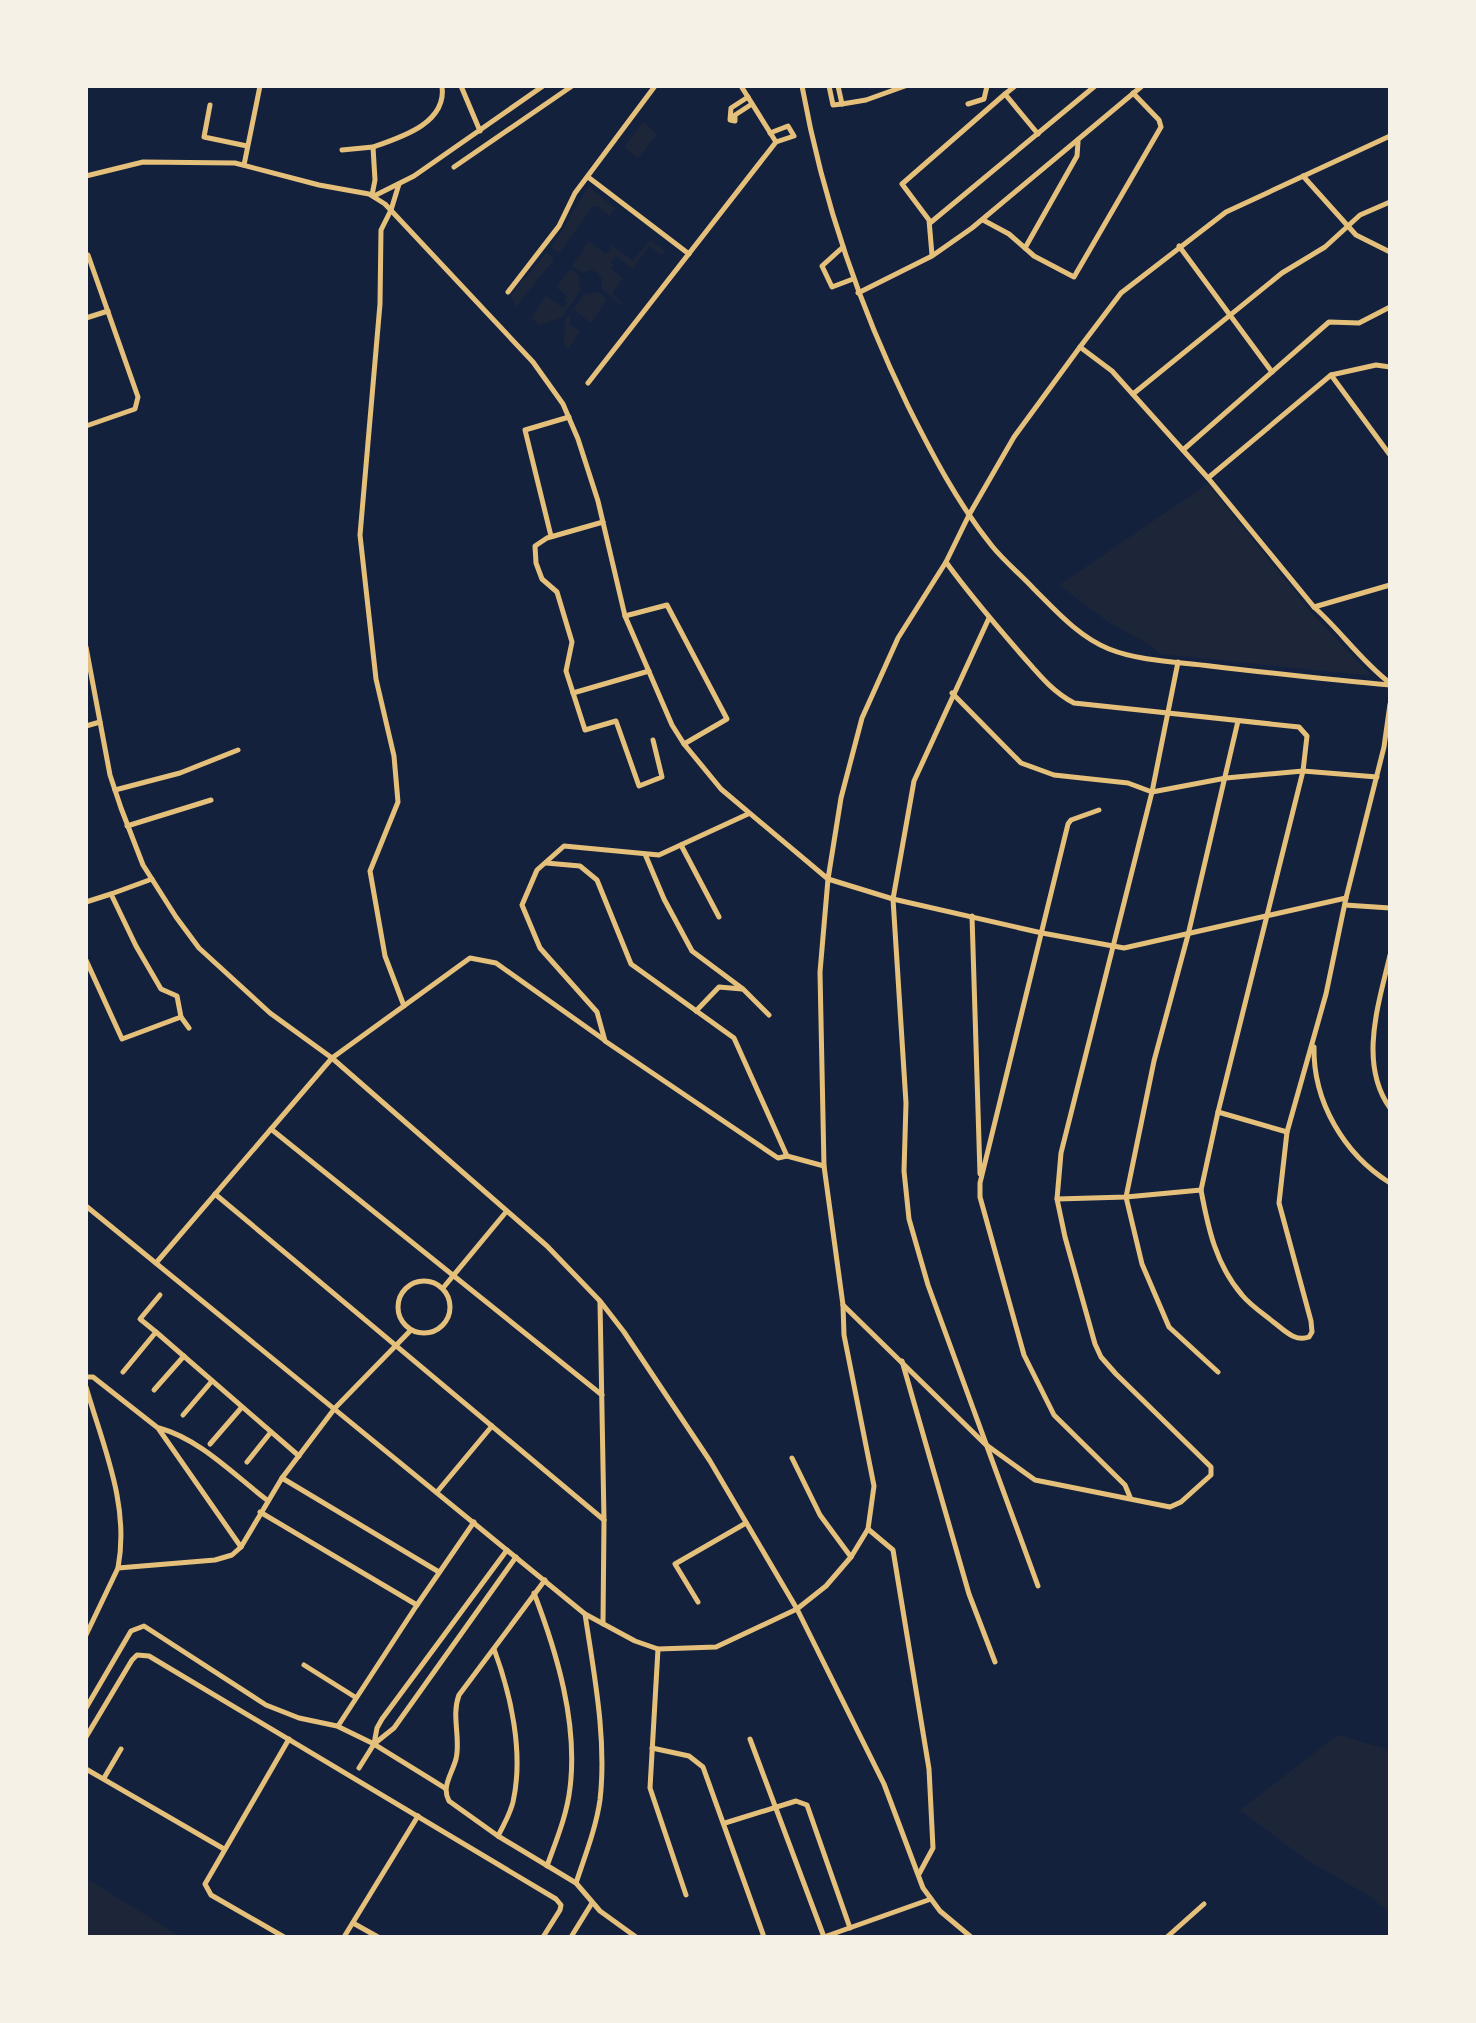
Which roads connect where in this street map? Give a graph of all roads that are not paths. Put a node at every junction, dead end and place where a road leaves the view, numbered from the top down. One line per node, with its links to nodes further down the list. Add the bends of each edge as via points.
1 (253, 86): 15 (street)
2 (442, 86): 31 (street, via 442,102 434,115 404,136)
3 (543, 86): 24 (street)
4 (572, 86): 34 (street)
5 (655, 86): 36 (street)
6 (741, 86): 19 (street)
7 (802, 86): 46 (street)
8 (829, 86): 21 (street, via 833,105)
9 (838, 86): 21 (street)
10 (905, 86): 21 (street)
11 (987, 86): 22 (street, via 984,99)
12 (1015, 86): 18 (street)
13 (1095, 86): 26 (street)
14 (1142, 86): 17 (street)
15 (260, 88): 30 (street)
16 (465, 88): 24 (street)
17 (1133, 93): 29 (street); 47 (street, via 1161,127 1076,275)
18 (1005, 94): 26 (street); 43 (street, via 902,184)
19 (748, 97): 20 (street); 20 (street, via 731,108 730,120)
20 (752, 104): 25 (street)
21 (842, 104)
22 (968, 104)
23 (210, 105): 30 (street, via 204,137)
24 (480, 131): 38 (street)
25 (770, 133): 28 (street); 28 (street, via 788,126 794,136)
26 (1038, 134): 43 (street)
27 (1390, 136): 37 (street)
28 (776, 142): 49 (street)
29 (1078, 142): 42 (street); 47 (street, via 1077,156)
30 (247, 146): 33 (street)
31 (373, 147): 32 (street); 39 (street)
32 (342, 150)
33 (244, 165): 35 (street, via 143,162); 39 (street)
34 (454, 167)
35 (86, 176)
36 (588, 176): 49 (street); 53 (street, via 559,226)
37 (1303, 176): 44 (street); 45 (street, via 1226,212)
38 (399, 184): 39 (street); 41 (street)
39 (373, 195): 41 (street)
40 (1390, 202): 44 (street, via 1360,215)
41 (391, 210): 65 (street, via 533,362); 122 (street, via 381,230 380,304 360,535 376,679 394,756 398,802 370,871 385,956)
42 (983, 220): 47 (street); 51 (street)
43 (930, 224): 51 (street)
44 (1349, 227): 48 (street); 57 (street)
45 (1179, 246): 57 (street); 59 (street, via 1121,293)
46 (843, 247): 52 (street); 52 (street, via 822,266 832,287)
47 (1025, 248)
48 (1390, 252)
49 (689, 254): 63 (street)
50 (86, 256): 56 (street)
51 (932, 256): 54 (street)
52 (853, 279): 54 (street)
53 (508, 292)
54 (858, 293): 70 (street, via 928,446)
55 (1390, 307): 61 (street, via 1359,323 1329,322)
56 (108, 311): 58 (street); 66 (street, via 138,397 135,409)
57 (1230, 315): 61 (street); 64 (street)
58 (86, 318)
59 (1080, 347): 64 (street); 70 (street, via 1014,437)
60 (1390, 367): 62 (street)
61 (1272, 372): 67 (street)
62 (1331, 375): 68 (street); 69 (street)
63 (588, 383)
64 (1133, 394): 67 (street)
65 (569, 417): 71 (street); 72 (street, via 525,430)
66 (86, 426)
67 (1183, 450): 69 (street)
68 (1390, 455)
69 (1208, 478): 75 (street)
70 (969, 515): 73 (street); 79 (street, via 993,547 1085,636 1109,649)
71 (603, 522): 72 (street); 76 (street)
72 (551, 536): 83 (street, via 535,546 536,563 542,579 557,592 572,642 566,671)
73 (946, 562): 77 (street); 107 (street, via 898,638 862,718 841,798)
74 (1390, 585): 75 (street)
75 (1314, 607): 82 (street)
76 (625, 616): 81 (street); 91 (street, via 667,605 727,719)
77 (989, 618): 84 (street); 86 (street, via 1059,695 1074,703)
78 (86, 647): 80 (street)
79 (1178, 662): 82 (street); 86 (street)
80 (88, 666): 88 (street)
81 (649, 671): 83 (street); 91 (street)
82 (1390, 684)
83 (573, 693): 90 (street, via 585,730 616,721 639,786 662,777)
84 (952, 693): 98 (street, via 1021,763 1054,775 1128,783); 109 (street, via 914,781)
85 (1390, 704): 92 (street)
86 (1166, 713): 87 (street); 98 (street)
87 (1238, 721): 94 (street, via 1304,730); 96 (street)
88 (100, 722): 89 (street); 97 (street)
89 (86, 726)
90 (653, 740)
91 (684, 744): 101 (street)
92 (1387, 747): 95 (street)
93 (238, 750): 97 (street)
94 (1303, 771): 95 (street); 96 (street); 114 (street)
95 (1377, 777): 110 (street)
96 (1226, 778): 98 (street); 117 (street)
97 (115, 790): 102 (street)
98 (1152, 792): 118 (street)
99 (211, 800): 102 (street)
100 (1099, 810): 116 (street, via 1068,824)
101 (748, 814): 103 (street); 107 (street)
102 (127, 826): 106 (street)
103 (681, 845): 104 (street, via 659,855); 115 (street)
104 (645, 854): 105 (street, via 564,846); 121 (street, via 692,951)
105 (545, 863): 123 (street, via 580,866 597,880 631,964); 128 (street, via 522,905 540,948 597,1012)
106 (152, 879): 108 (street); 129 (street, via 199,948 270,1013)
107 (828, 879): 109 (street); 135 (street, via 820,972)
108 (111, 894): 111 (street); 125 (street, via 161,989 177,996)
109 (893, 899): 113 (street); 169 (street, via 909,1219)
110 (1345, 901): 112 (street); 114 (street); 127 (street)
111 (86, 902)
112 (1390, 908)
113 (972, 916): 116 (street); 136 (street)
114 (1267, 916): 117 (street); 131 (street)
115 (719, 917)
116 (1042, 933): 118 (street); 136 (street)
117 (1188, 935): 118 (street); 140 (street, via 1154,1061)
118 (1112, 946): 141 (street, via 1061,1153)
119 (1390, 955): 130 (street, via 1373,1031 1374,1068)
120 (86, 960): 125 (street, via 122,1039)
121 (743, 989): 123 (street, via 719,987); 124 (street)
122 (404, 1006): 128 (street, via 470,958 496,963); 129 (street)
123 (696, 1011): 134 (street, via 734,1038)
124 (769, 1015)
125 (181, 1017): 126 (street)
126 (189, 1028)
127 (1314, 1038): 133 (street); 137 (street, via 1314,1064 1328,1112 1362,1161)
128 (605, 1041): 134 (street, via 778,1158)
129 (332, 1058): 132 (street); 143 (street)
130 (1390, 1108)
131 (1218, 1112): 133 (street); 138 (street)
132 (271, 1129): 139 (street); 145 (street)
133 (1287, 1132): 138 (street, via 1279,1203 1311,1321 1309,1337 1290,1335 1243,1296 1209,1236)
134 (787, 1156): 135 (street)
135 (824, 1166): 149 (street)
136 (980, 1183): 175 (street, via 1024,1355 1054,1415 1125,1485)
137 (1390, 1183)
138 (1201, 1190): 140 (street)
139 (215, 1194): 144 (street); 152 (street)
140 (1126, 1197): 141 (street); 156 (street, via 1142,1264 1169,1327)
141 (1057, 1199): 175 (street, via 1088,1326 1101,1357 1211,1467 1211,1475 1170,1507)
142 (86, 1206): 144 (street)
143 (506, 1212): 145 (street); 148 (street)
144 (156, 1263): 163 (street)
145 (452, 1277): 146 (street); 161 (street)
146 (443, 1288): 150 (street, via 450,1303 447,1320 435,1331); 150 (street, via 427,1281 403,1291 398,1307)
147 (160, 1295): 151 (street, via 140,1319)
148 (600, 1301): 161 (street); 180 (street)
149 (843, 1305): 154 (street); 181 (street, via 844,1335 874,1486)
150 (411, 1330): 152 (street)
151 (156, 1332): 153 (street); 155 (street)
152 (395, 1346): 163 (street); 165 (street)
153 (184, 1356): 158 (street); 160 (street)
154 (902, 1361): 169 (street); 199 (street, via 969,1594)
155 (123, 1372)
156 (1218, 1372)
157 (86, 1377): 166 (street)
158 (212, 1381): 162 (street); 164 (street)
159 (86, 1387): 186 (street, via 122,1519)
160 (154, 1390)
161 (602, 1395): 178 (street)
162 (242, 1407): 167 (street); 168 (street)
163 (335, 1408): 170 (street); 174 (street)
164 (183, 1415)
165 (492, 1426): 174 (street); 178 (street)
166 (158, 1428): 176 (street, via 206,1452); 182 (street)
167 (271, 1432): 170 (street); 172 (street)
168 (210, 1444)
169 (985, 1444): 175 (street, via 1035,1480); 189 (street)
170 (299, 1456): 173 (street)
171 (792, 1458): 185 (street, via 820,1515)
172 (247, 1462)
173 (282, 1478): 176 (street); 187 (street)
174 (437, 1492): 179 (street)
175 (1130, 1498)
176 (267, 1500): 177 (street)
177 (260, 1512): 182 (street); 192 (street)
178 (604, 1520): 195 (street)
179 (474, 1522): 183 (street); 187 (street)
180 (746, 1523): 191 (street, via 675,1564); 193 (street)
181 (868, 1529): 185 (street); 220 (street, via 893,1550 929,1769 933,1848)
182 (241, 1547): 186 (street, via 215,1560)
183 (507, 1550): 184 (street); 207 (street, via 382,1719)
184 (516, 1557): 188 (street); 207 (street, via 394,1728)
185 (851, 1557): 193 (street)
186 (118, 1568): 196 (street)
187 (439, 1572): 192 (street)
188 (545, 1580): 190 (street); 194 (street)
189 (1038, 1586)
190 (534, 1592): 197 (street); 219 (street, via 561,1678 572,1758 566,1809)
191 (698, 1602)
192 (417, 1605): 201 (street)
193 (797, 1609): 198 (street, via 716,1647); 220 (street, via 884,1784)
194 (585, 1614): 195 (street); 221 (street, via 595,1687 600,1799)
195 (603, 1625): 198 (street)
196 (86, 1635)
197 (494, 1649): 213 (street, via 456,1701 456,1758); 217 (street, via 510,1703 516,1754 512,1805)
198 (658, 1649): 208 (street)
199 (995, 1662)
200 (304, 1665): 201 (street)
201 (355, 1697): 203 (street)
202 (86, 1708): 203 (street, via 131,1631 144,1626 266,1705)
203 (337, 1726): 207 (street)
204 (86, 1737): 205 (street, via 132,1660 141,1654)
205 (289, 1739): 215 (street); 218 (street)
206 (750, 1739): 214 (street)
207 (374, 1744): 210 (street); 213 (street)
208 (652, 1748): 216 (street, via 697,1761); 222 (street, via 651,1794)
209 (121, 1749): 212 (street)
210 (359, 1768)
211 (86, 1769): 212 (street)
212 (104, 1778): 218 (street)
213 (445, 1788): 217 (street, via 449,1801)
214 (776, 1806): 216 (street); 227 (street, via 796,1801 810,1808); 227 (street, via 824,1937)
215 (418, 1816): 226 (street); 231 (street, via 556,1899 560,1910)
216 (725, 1823): 234 (street)
217 (498, 1836): 219 (street)
218 (224, 1849): 228 (street, via 206,1879 206,1890)
219 (547, 1866): 221 (street)
220 (918, 1875): 223 (street)
221 (576, 1883): 224 (street)
222 (686, 1895)
223 (931, 1899): 227 (street); 235 (street)
224 (592, 1903): 232 (street); 233 (street)
225 (1204, 1904): 236 (street)
226 (353, 1923): 229 (street); 230 (street)
227 (850, 1928)
228 (284, 1937)
229 (344, 1937)
230 (378, 1937)
231 (543, 1937)
232 (571, 1937)
233 (636, 1937)
234 (764, 1937)
235 (971, 1937)
236 (1167, 1937)

